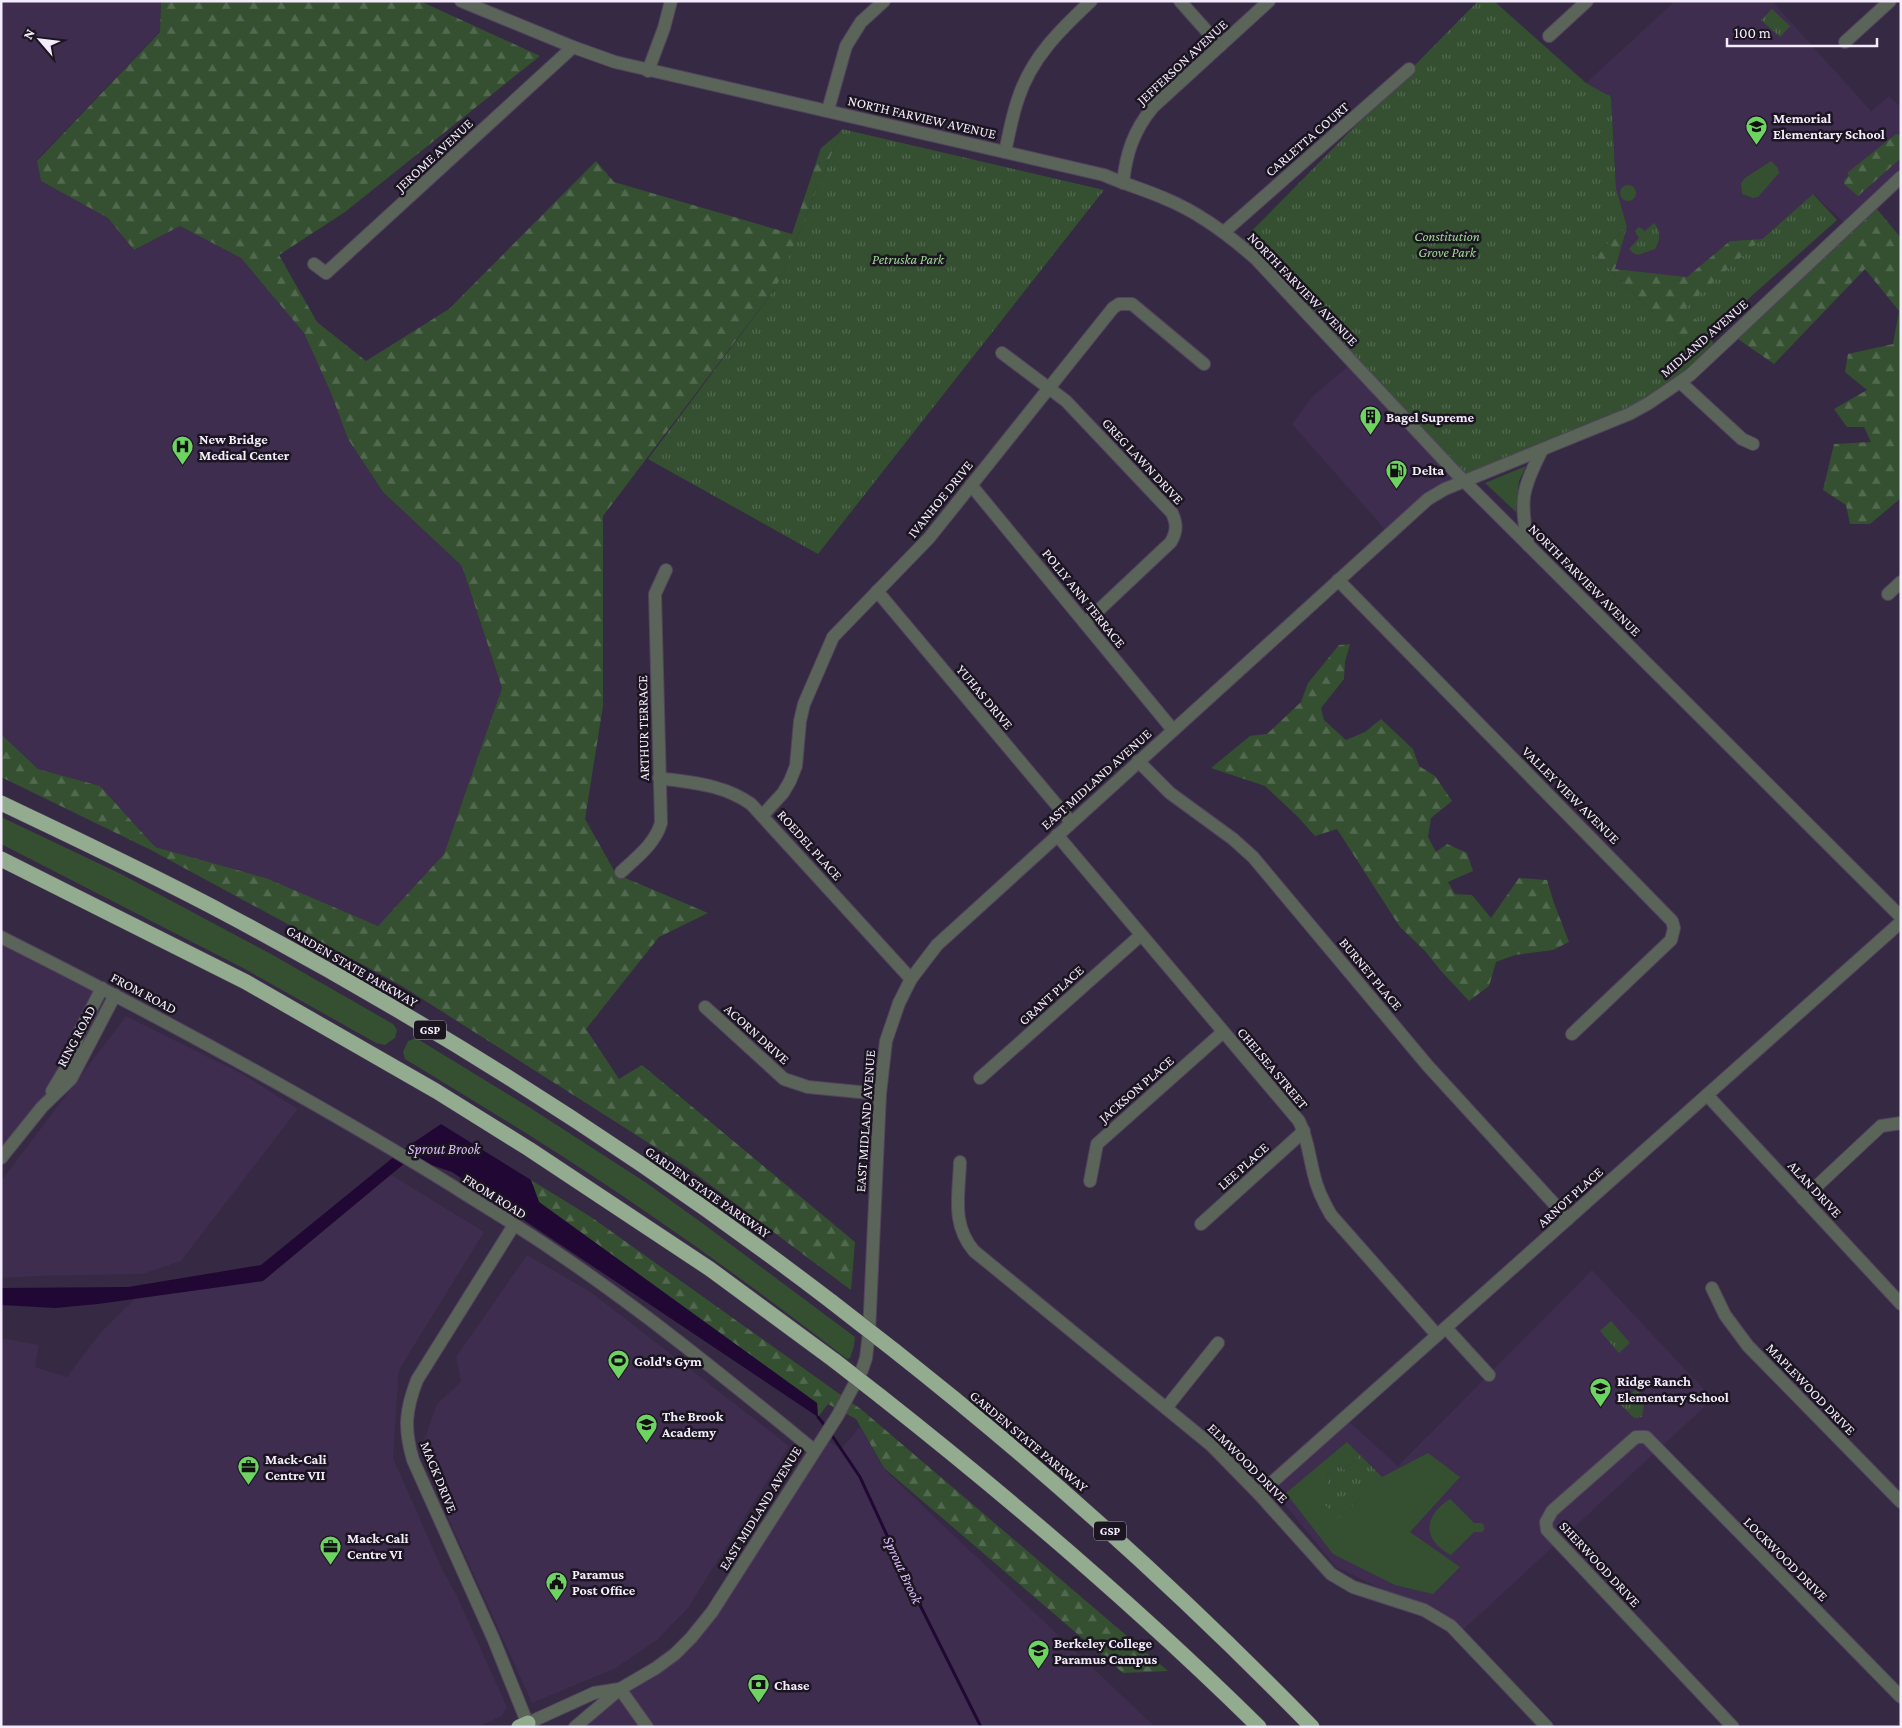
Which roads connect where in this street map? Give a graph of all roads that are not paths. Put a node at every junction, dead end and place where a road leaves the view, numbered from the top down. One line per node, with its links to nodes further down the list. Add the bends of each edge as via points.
1 (461, 1): 9 (street, NORTH FARVIEW AVENUE)
2 (671, 1): 15 (street)
3 (884, 1): 16 (street, via 862,22 846,46)
4 (1091, 1): 17 (street, via 1061,28 1036,60 1018,99)
5 (1180, 1): 12 (street)
6 (1269, 1): 12 (street, JEFFERSON AVENUE)
7 (1587, 1): 10 (street)
8 (1890, 1): 11 (street)
9 (483, 6): 13 (street, NORTH FARVIEW AVENUE)
10 (1549, 36)
11 (1845, 42)
12 (1220, 46): 19 (street, JEFFERSON AVENUE, via 1144,120 1129,149)
13 (573, 47): 15 (street, NORTH FARVIEW AVENUE); 21 (street, JEROME AVENUE, via 326,274)
14 (1409, 69): 20 (street, CARLETTA COURT)
15 (648, 71): 16 (street, NORTH FARVIEW AVENUE)
16 (828, 110): 17 (street, NORTH FARVIEW AVENUE)
17 (1005, 152): 19 (street, NORTH FARVIEW AVENUE, via 1104,175)
18 (1901, 177): 24 (street, MIDLAND AVENUE)
19 (1123, 183): 20 (street, NORTH FARVIEW AVENUE, via 1167,199)
20 (1224, 232): 28 (street, NORTH FARVIEW AVENUE, via 1256,259)
21 (314, 264)
22 (1002, 353): 25 (street, GREG LAWN DRIVE)
23 (1204, 364): 25 (street, IVANHOE DRIVE, via 1132,304 1119,304)
24 (1680, 382): 26 (street, via 1742,439); 27 (street, MIDLAND AVENUE, via 1628,414)
25 (1049, 387): 29 (street, IVANHOE DRIVE); 36 (street, GREG LAWN DRIVE, via 1066,401 1176,520 1171,542)
26 (1753, 444)
27 (1542, 450): 28 (street, MIDLAND AVENUE); 30 (street, via 1523,496)
28 (1465, 481): 30 (street, NORTH FARVIEW AVENUE); 32 (street, EAST MIDLAND AVENUE, via 1428,499)
29 (971, 485): 34 (street, IVANHOE DRIVE, via 929,538); 36 (street, POLLY ANN TERRACE)
30 (1528, 545): 46 (street, NORTH FARVIEW AVENUE)
31 (666, 570): 39 (street, ARTHUR TERRACE, via 655,594)
32 (1338, 580): 37 (street, EAST MIDLAND AVENUE); 55 (street, VALLEY VIEW AVENUE, via 1672,921 1674,934 1671,940)
33 (1901, 582): 35 (street)
34 (877, 591): 41 (street, IVANHOE DRIVE, via 841,627 827,648 804,704 793,774 783,793); 42 (street, YUHAS DRIVE)
35 (1888, 594)
36 (1085, 623): 37 (street, POLLY ANN TERRACE)
37 (1173, 730): 38 (street, EAST MIDLAND AVENUE)
38 (1138, 761): 42 (street, EAST MIDLAND AVENUE); 66 (street, BURNET PLACE, via 1170,793 1253,857 1428,1066)
39 (659, 778): 41 (street, ROEDEL PLACE, via 716,786 751,804); 45 (street, ARTHUR TERRACE, via 660,826 650,845)
40 (1, 803): 85 (highway, GARDEN STATE PARKWAY / GSP, bridge, via 224,913 414,1020 653,1172 832,1302 995,1432 1112,1533)
41 (762, 816): 50 (street, ROEDEL PLACE)
42 (1071, 822): 43 (street, EAST MIDLAND AVENUE)
43 (1057, 835): 48 (street, CHELSEA STREET); 50 (street, EAST MIDLAND AVENUE, via 944,938)
44 (1, 859): 84 (highway, bridge, via 246,982 436,1091 695,1259 835,1361 988,1482 1098,1575)
45 (621, 872)
46 (1901, 917)
47 (1901, 922): 58 (street, ARNOT PLACE)
48 (1141, 935): 54 (street, CHELSEA STREET); 56 (street, GRANT PLACE)
49 (1, 937): 51 (street, FROM ROAD)
50 (912, 979): 57 (street, EAST MIDLAND AVENUE, via 899,1003 886,1041)
51 (102, 988): 52 (street, FROM ROAD); 59 (street, via 79,1033 73,1056)
52 (116, 995): 59 (street, RING ROAD, via 74,1075); 67 (street, FROM ROAD, via 242,1062)
53 (704, 1007): 57 (street, ACORN DRIVE, via 784,1079 808,1087)
54 (1223, 1032): 61 (street, CHELSEA STREET); 64 (street, JACKSON PLACE, via 1096,1144)
55 (1572, 1034)
56 (980, 1078)
57 (880, 1094): 76 (street, EAST MIDLAND AVENUE, via 866,1358 838,1415)
58 (1707, 1095): 65 (street, ALAN DRIVE); 66 (street, ARNOT PLACE)
59 (42, 1107): 62 (street, RING ROAD)
60 (1901, 1123): 65 (street, via 1881,1126)
61 (1304, 1131): 68 (street, LEE PLACE); 71 (street, CHELSEA STREET, via 1320,1192 1331,1215)
62 (1, 1158)
63 (960, 1162): 74 (street, ELMWOOD DRIVE, via 958,1213 967,1242 982,1258)
64 (1090, 1181)
65 (1803, 1199): 70 (street, ALAN DRIVE)
66 (1568, 1219): 71 (street, ARNOT PLACE)
67 (514, 1224): 76 (street, FROM ROAD, via 659,1326); 81 (street, MACK DRIVE, via 417,1380 406,1419 413,1460 493,1638)
68 (1201, 1224)
69 (1712, 1288): 78 (street, MAPLEWOOD DRIVE, via 1725,1315 1748,1346)
70 (1901, 1304)
71 (1442, 1332): 73 (street, CHELSEA STREET); 77 (street, ARNOT PLACE)
72 (1218, 1343): 74 (street)
73 (1489, 1375)
74 (1166, 1408): 77 (street, ELMWOOD DRIVE, via 1211,1445)
75 (1650, 1442): 80 (street, LOCKWOOD DRIVE); 87 (street, SHERWOOD DRIVE, via 1641,1436 1630,1441 1552,1511 1546,1522 1547,1530)
76 (814, 1450): 79 (street, EAST MIDLAND AVENUE, via 712,1612 692,1638 656,1668)
77 (1259, 1494): 86 (street, ELMWOOD DRIVE, via 1342,1582 1424,1610 1451,1626)
78 (1901, 1502)
79 (620, 1689): 81 (street, EAST MIDLAND AVENUE, via 594,1693); 82 (street, EAST MIDLAND AVENUE); 83 (street)
80 (1901, 1697)
81 (526, 1726)
82 (575, 1727)
83 (647, 1727)
84 (1259, 1727)
85 (1312, 1727)
86 (1547, 1727)
87 (1734, 1727)

